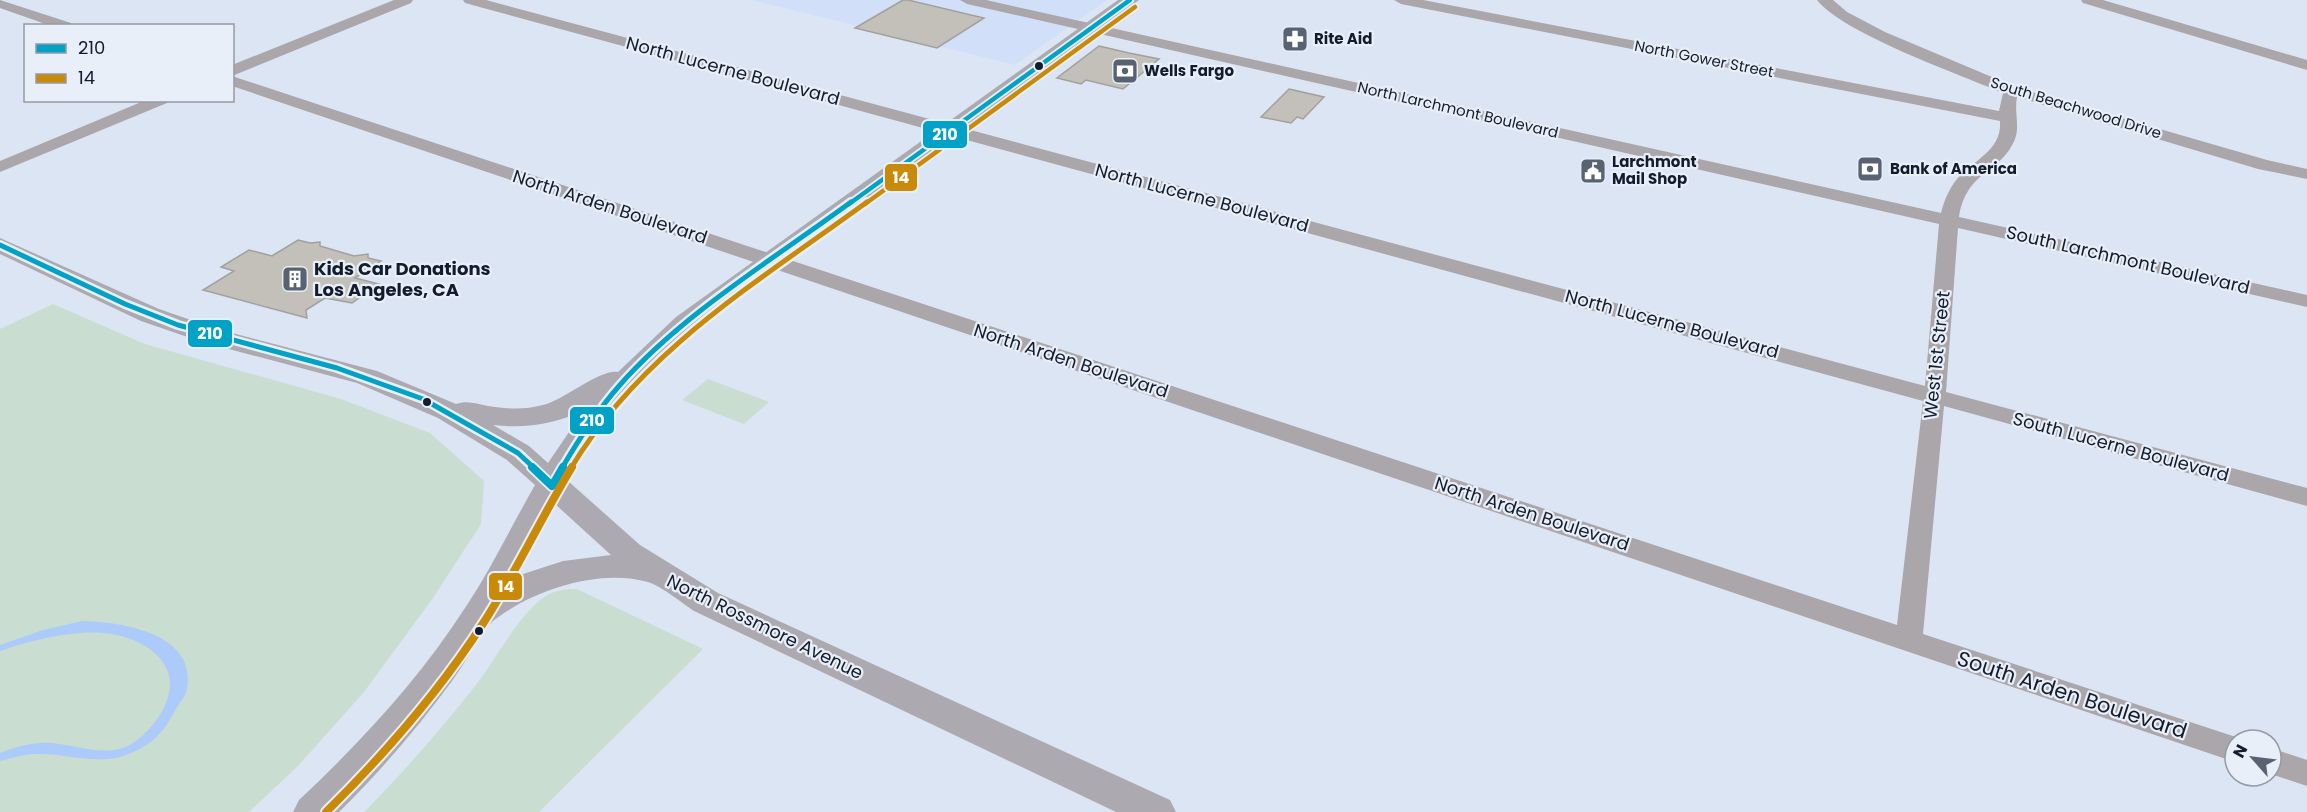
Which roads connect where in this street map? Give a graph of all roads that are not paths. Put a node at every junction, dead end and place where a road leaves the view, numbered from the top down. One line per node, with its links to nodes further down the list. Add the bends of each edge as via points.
1 (406, 0): 12 (street)
2 (470, 0): 17 (street, North Lucerne Boulevard)
3 (967, 0): 10 (street, North Larchmont Boulevard)
4 (1130, 0): 10 (main road)
5 (1401, 0): 16 (street, North Gower Street)
6 (1824, 0): 14 (street, South Beachwood Drive, via 1842,15 1880,35)
7 (2088, 0): 11 (street)
8 (0, 3): 9 (street)
9 (60, 24)
10 (1091, 28): 17 (main road); 20 (street, North Larchmont Boulevard)
11 (2307, 65)
12 (234, 70)
13 (234, 82): 22 (street, North Arden Boulevard)
14 (2012, 91): 16 (street, West 1st Street, via 2007,99); 19 (street, South Beachwood Drive)
15 (156, 102): 18 (street)
16 (2006, 117): 20 (street, West 1st Street, via 2006,140 1958,189)
17 (950, 130): 22 (main road); 25 (street, North Lucerne Boulevard)
18 (0, 167)
19 (2307, 174)
20 (1950, 220): 23 (street, South Larchmont Boulevard); 25 (street, West 1st Street)
21 (0, 245): 26 (main road, North Rossmore Avenue, via 178,325 337,368)
22 (771, 261): 24 (main road); 31 (street, North Arden Boulevard)
23 (2307, 301)
24 (685, 323): 26 (main road, via 595,393 553,413 506,419); 27 (main road, via 630,373 608,399)
25 (1935, 396): 28 (street, South Lucerne Boulevard); 31 (street, West 1st Street)
26 (423, 399): 27 (main road, North Rossmore Avenue, via 518,453)
27 (552, 486): 29 (main road, North Rossmore Avenue); 30 (main road)
28 (2307, 497)
29 (654, 571): 30 (main road, via 597,566 566,571 535,581); 36 (main road, North Rossmore Avenue, via 716,607)
30 (478, 614): 35 (main road, via 408,710)
31 (1909, 641): 32 (street, South Arden Boulevard)
32 (2223, 745)
33 (2283, 765): 34 (street)
34 (2307, 773)
35 (313, 812)
36 (1156, 812)

